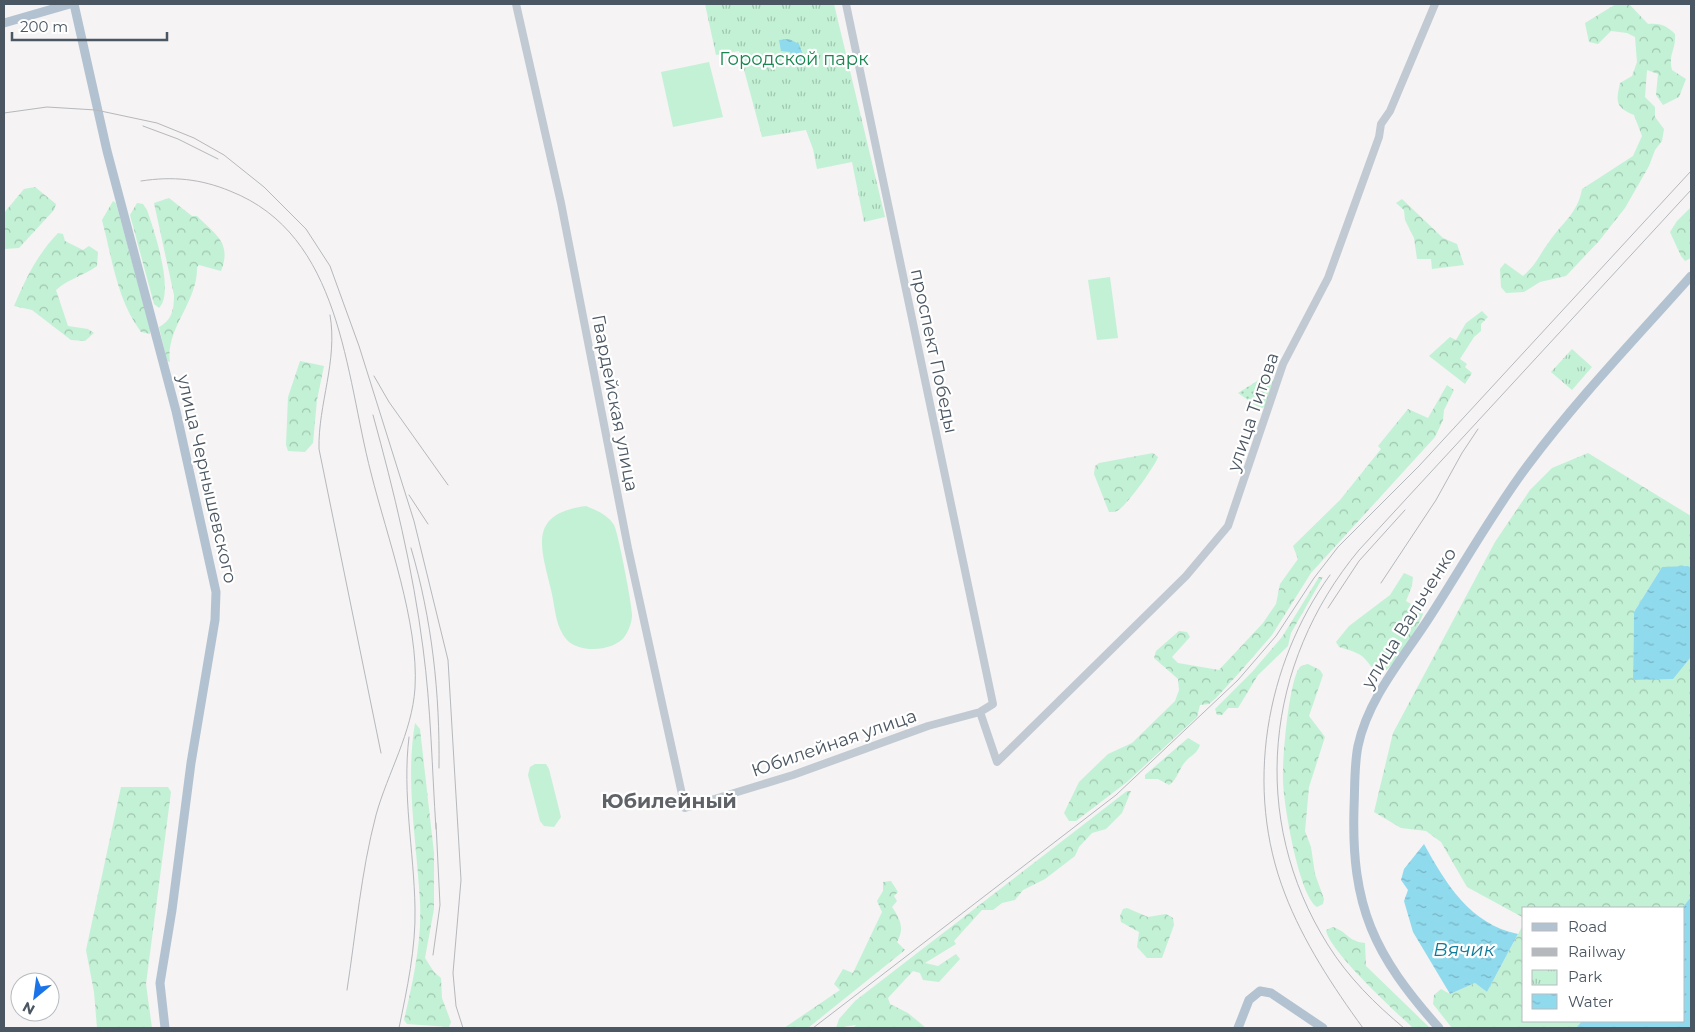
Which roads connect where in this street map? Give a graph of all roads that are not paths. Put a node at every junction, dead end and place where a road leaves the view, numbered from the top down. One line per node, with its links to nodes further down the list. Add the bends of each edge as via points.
1 (70, 4): 6 (main road)
2 (74, 4): 11 (main road, улица Чернышевского, via 93,92 176,411 216,592 215,620 160,983)
3 (516, 4): 10 (street, Гвардейская улица, via 561,203 628,548)
4 (846, 4): 8 (street, проспект Победы)
5 (1435, 4): 9 (street, улица Титова, via 1381,124 1328,278 1283,364 1228,526 1186,576 997,762)
6 (4, 23)
7 (1691, 276): 14 (main road, улица Вальченко, via 1579,402 1528,465 1382,690 1361,735 1356,765 1353,846 1367,921 1392,970)
8 (993, 704): 9 (street, Юбилейная улица)
9 (980, 712): 10 (street, Юбилейная улица, via 920,728 793,775)
10 (685, 808)
11 (165, 1028)
12 (1238, 1028): 13 (main road, via 1249,1000 1260,991 1271,993)
13 (1323, 1028)
14 (1439, 1028)

